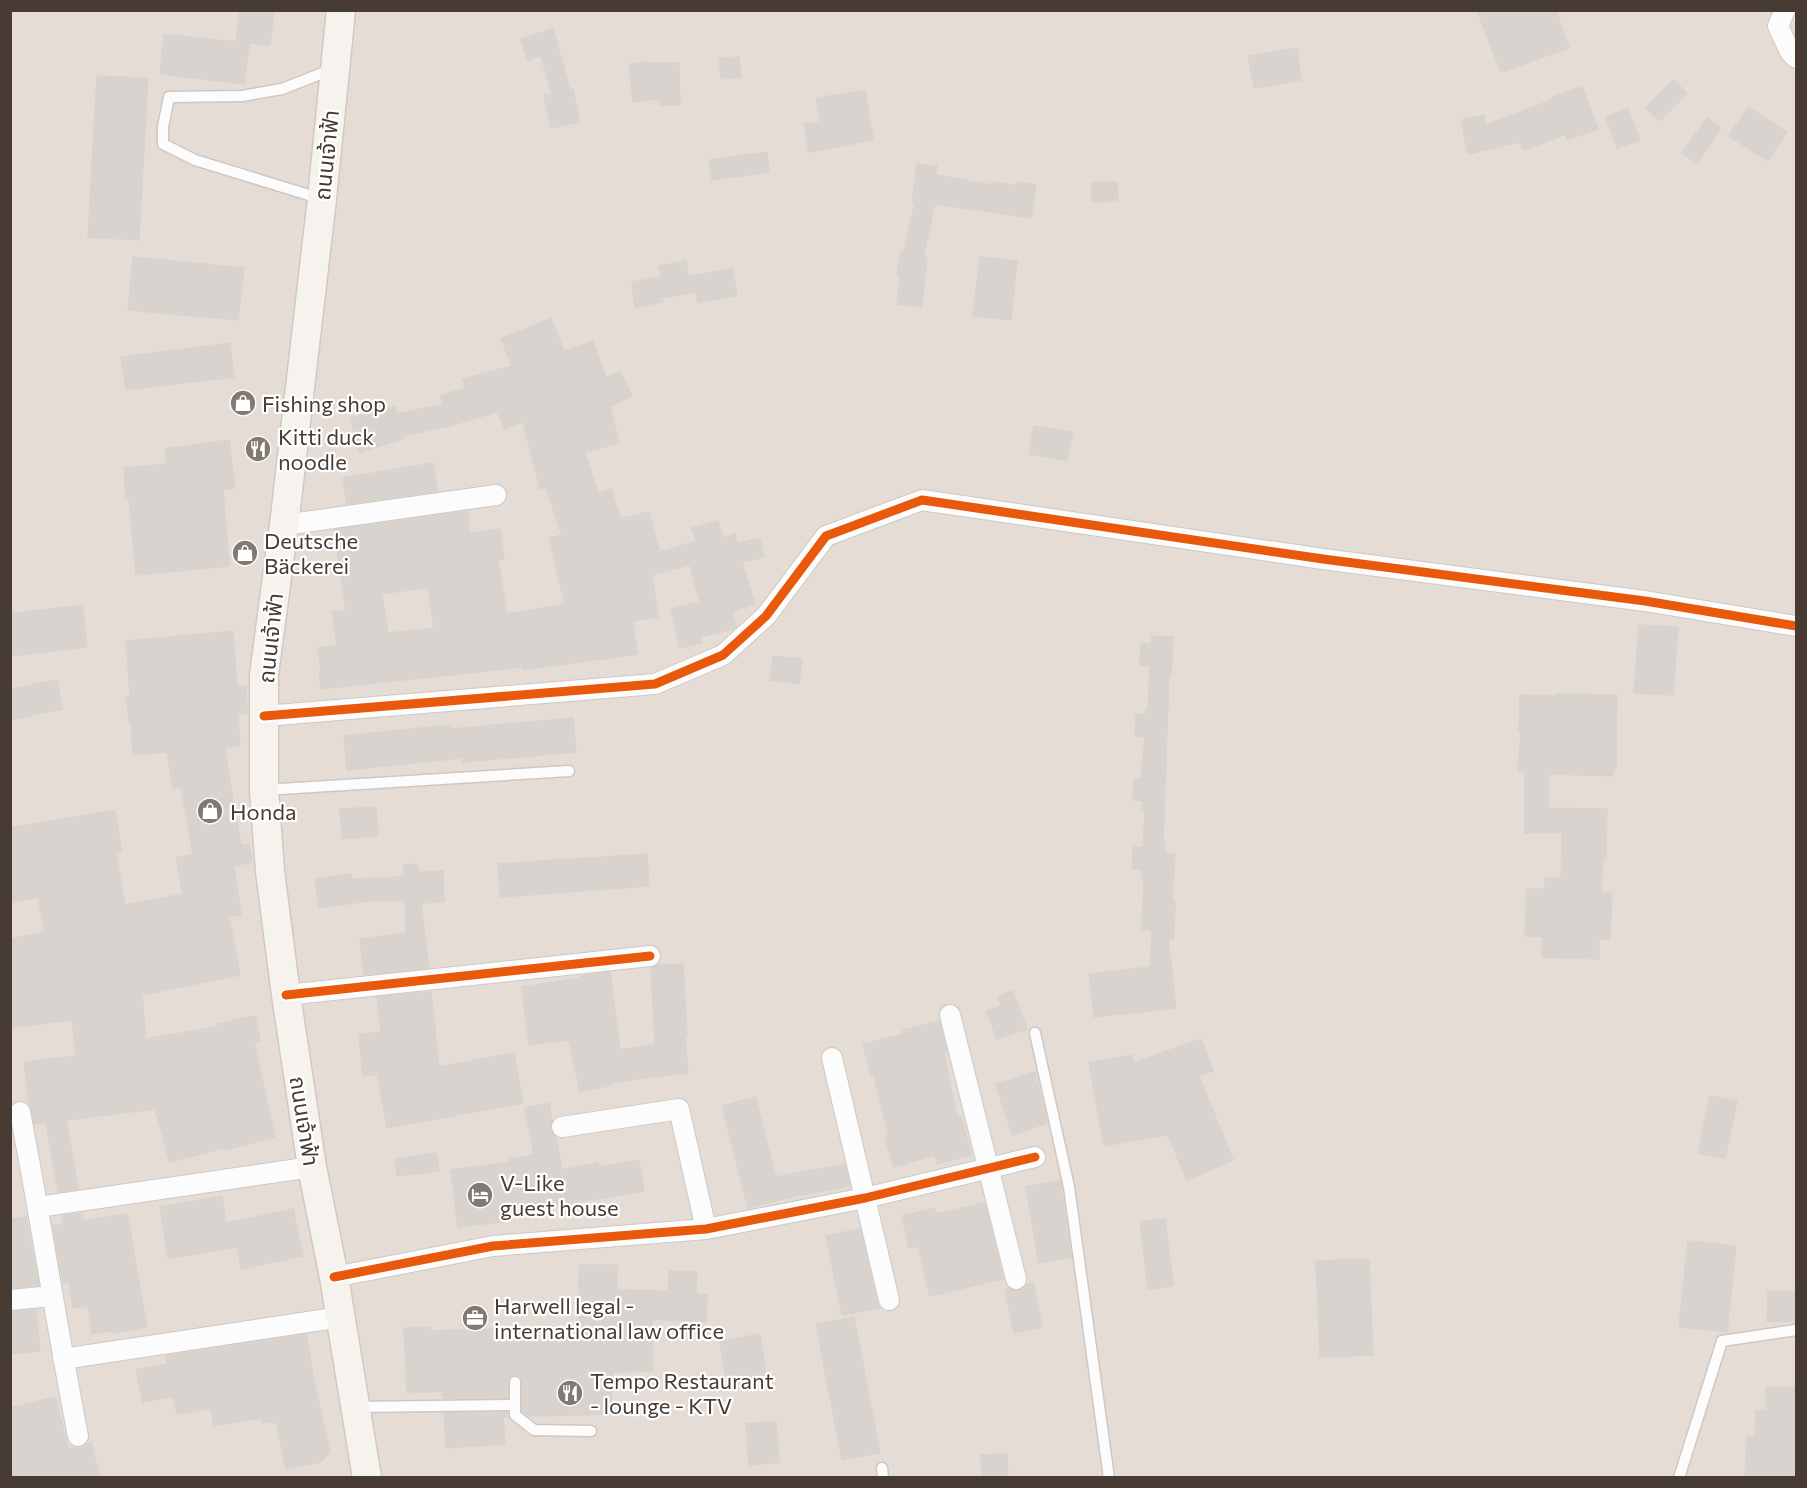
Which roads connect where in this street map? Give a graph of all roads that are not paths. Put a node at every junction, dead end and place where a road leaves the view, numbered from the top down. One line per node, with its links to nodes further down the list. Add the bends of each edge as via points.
1 (341, 10): 4 (main road, ถนนเจ้าฟ้า)
2 (1785, 10): 3 (street, via 1778,26)
3 (1797, 58)
4 (335, 69): 5 (main road, ถนนเจ้าฟ้า); 5 (lane, via 282,89 242,96 169,97 163,127 163,144 195,160)
5 (322, 199): 7 (main road, ถนนเจ้าฟ้า)
6 (496, 495): 7 (street)
7 (284, 525): 9 (main road, ถนนเจ้าฟ้า, via 264,675)
8 (1797, 626): 9 (street, via 922,500 826,536 766,616 723,655 655,684)
9 (264, 716): 11 (main road, ถนนเจ้าฟ้า)
10 (568, 771): 11 (lane)
11 (264, 790): 13 (main road, ถนนเจ้าฟ้า)
12 (650, 956): 13 (street)
13 (286, 995): 20 (main road, ถนนเจ้าฟ้า)
14 (950, 1015): 21 (street)
15 (1035, 1033): 39 (lane, via 1069,1187)
16 (832, 1058): 22 (street)
17 (20, 1112): 23 (street)
18 (562, 1127): 24 (street, via 679,1108)
19 (1035, 1157): 21 (street)
20 (312, 1167): 23 (street); 25 (main road, ถนนเจ้าฟ้า)
21 (989, 1170): 22 (street); 26 (street)
22 (865, 1198): 24 (street); 29 (street)
23 (38, 1207): 27 (street)
24 (706, 1229): 25 (street, via 494,1246)
25 (334, 1277): 30 (main road, ถนนเจ้าฟ้า)
26 (1016, 1279)
27 (52, 1296): 28 (street); 32 (street)
28 (10, 1300)
29 (889, 1300)
30 (341, 1317): 32 (street); 35 (main road, ถนนเจ้าฟ้า)
31 (1797, 1330): 40 (lane, via 1722,1341)
32 (63, 1359): 37 (street)
33 (515, 1382): 34 (lane)
34 (515, 1405): 35 (lane); 36 (lane, via 515,1415 534,1430)
35 (355, 1407): 38 (main road, ถนนเจ้าฟ้า)
36 (591, 1431)
37 (78, 1436)
38 (367, 1478)
39 (1109, 1478)
40 (1679, 1478)

